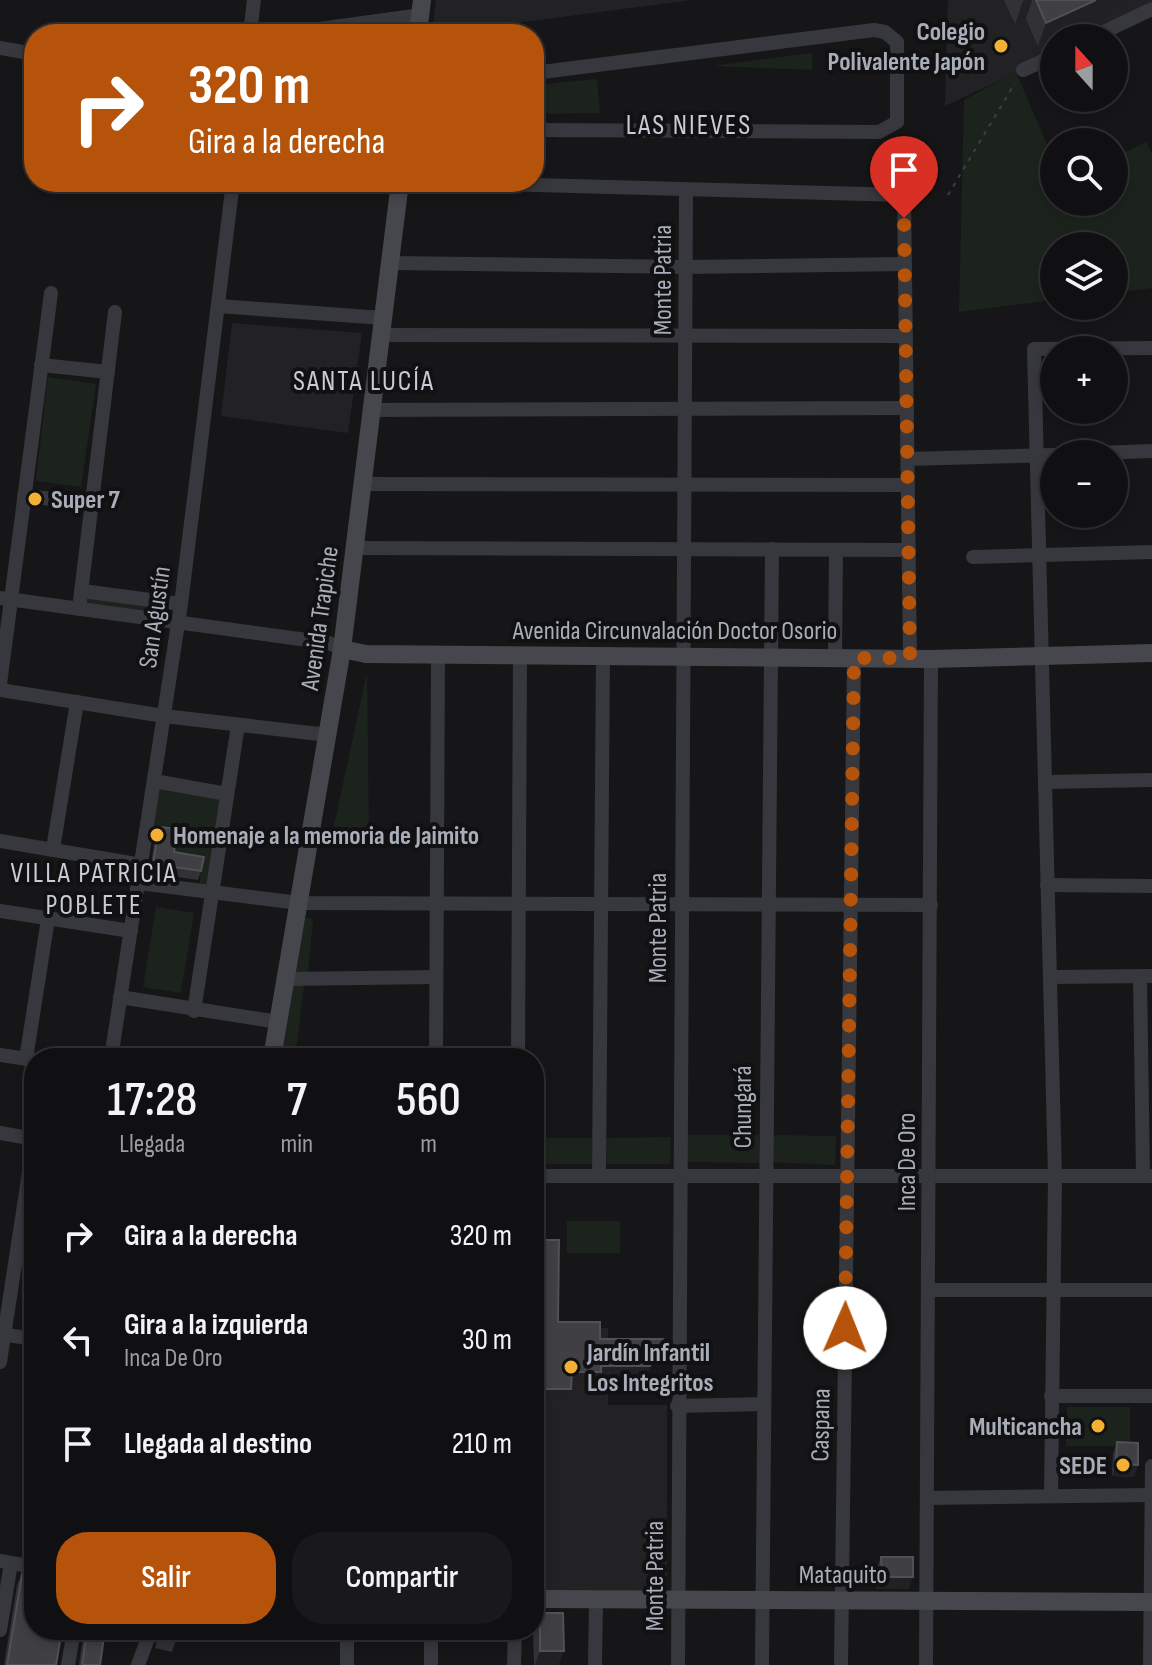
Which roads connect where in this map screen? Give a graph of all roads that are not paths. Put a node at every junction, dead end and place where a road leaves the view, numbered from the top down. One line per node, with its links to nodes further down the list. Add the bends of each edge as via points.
1 (254, 0): 4 (street)
2 (1151, 12): 6 (street)
3 (420, 16): 5 (street)
4 (251, 24)
5 (359, 24)
6 (1123, 24)
7 (0, 48): 8 (street)
8 (24, 52)
9 (1040, 62): 10 (street)
10 (1023, 70)
11 (544, 72): 12 (street, via 874,30 897,42 897,122 879,132)
12 (544, 130)
13 (544, 187): 16 (street)
14 (232, 192): 21 (street, San Agustín)
15 (399, 192): 17 (street, Avenida Trapiche)
16 (686, 192): 18 (street, via 904,195); 19 (street, Monte Patria)
17 (390, 263): 19 (street); 23 (street, Avenida Trapiche)
18 (905, 264): 19 (street); 25 (street)
19 (686, 267): 24 (street, Monte Patria)
20 (51, 293): 27 (street)
21 (218, 306): 23 (street); 51 (street, San Agustín)
22 (115, 312): 28 (street)
23 (382, 326): 24 (street); 30 (street, Avenida Trapiche)
24 (685, 336): 25 (street); 31 (street, Monte Patria)
25 (906, 336): 29 (street)
26 (1152, 348): 34 (street, via 1034,349)
27 (41, 365): 28 (street); 39 (street)
28 (108, 372): 40 (street)
29 (907, 408): 31 (street); 35 (street)
30 (372, 410): 31 (street); 36 (street, Avenida Trapiche)
31 (685, 411): 37 (street, Monte Patria)
32 (1152, 451): 33 (street)
33 (1128, 452)
34 (1037, 455): 35 (street); 47 (street)
35 (908, 459): 38 (street)
36 (363, 484): 37 (street); 41 (street, Avenida Trapiche)
37 (684, 485): 38 (street); 42 (street, Monte Patria)
38 (908, 485): 45 (street)
39 (24, 496): 40 (street); 50 (street)
40 (92, 503): 49 (street)
41 (355, 548): 42 (street); 54 (street, Avenida Trapiche)
42 (684, 549): 43 (street); 60 (street, Monte Patria)
43 (772, 549): 44 (street); 61 (street, Chungará)
44 (836, 550): 45 (street); 62 (street, Caspana)
45 (909, 550): 63 (street)
46 (1152, 552): 47 (street)
47 (1039, 555): 48 (street); 59 (street)
48 (973, 557)
49 (82, 591): 51 (street); 52 (street)
50 (6, 599): 52 (street); 65 (street)
51 (181, 604): 53 (street, San Agustín)
52 (79, 609): 53 (street)
53 (178, 622): 54 (street); 67 (street, San Agustín)
54 (342, 649): 56 (street, Avenida Circunvalación Doctor Osorio); 69 (street, Avenida Trapiche)
55 (1152, 653): 59 (street, Avenida Circunvalación Doctor Osorio)
56 (438, 654): 57 (street, Avenida Circunvalación Doctor Osorio); 82 (street)
57 (520, 655): 58 (street, Avenida Circunvalación Doctor Osorio); 83 (street)
58 (603, 656): 60 (street, Avenida Circunvalación Doctor Osorio); 84 (street)
59 (1042, 656): 64 (street, Avenida Circunvalación Doctor Osorio); 72 (street)
60 (683, 657): 61 (street, Avenida Circunvalación Doctor Osorio); 85 (street, Monte Patria)
61 (769, 657): 62 (street, Avenida Circunvalación Doctor Osorio); 86 (street, Chungará)
62 (844, 658): 63 (street, Avenida Circunvalación Doctor Osorio); 87 (street, Caspana)
63 (910, 658): 64 (street, Avenida Circunvalación Doctor Osorio)
64 (931, 659): 88 (street, Inca De Oro)
65 (0, 687): 66 (street)
66 (77, 702): 67 (street); 75 (street)
67 (164, 716): 68 (street); 71 (street, San Agustín)
68 (238, 725): 69 (street); 73 (street)
69 (328, 735): 81 (street, Avenida Trapiche)
70 (1152, 780): 72 (street)
71 (154, 781): 73 (street); 76 (street, San Agustín)
72 (1045, 782): 78 (street)
73 (227, 794): 80 (street)
74 (0, 841): 75 (street)
75 (53, 849): 76 (street)
76 (142, 865): 77 (street, San Agustín)
77 (139, 883): 80 (street); 91 (street, San Agustín)
78 (1047, 885): 79 (street); 94 (street)
79 (1152, 886)
80 (213, 892): 81 (street); 97 (street)
81 (299, 903): 82 (street); 95 (street, Avenida Trapiche)
82 (437, 903): 83 (street); 93 (street)
83 (519, 904): 84 (street); 103 (street)
84 (601, 904): 85 (street); 109 (street)
85 (681, 904): 86 (street); 110 (street, Monte Patria)
86 (768, 905): 87 (street); 111 (street, Chungará)
87 (851, 905): 88 (street); 112 (street, Caspana)
88 (931, 905): 113 (street, Inca De Oro)
89 (0, 911): 90 (street)
90 (48, 919): 91 (street); 99 (street)
91 (131, 931): 96 (street, San Agustín)
92 (1146, 976): 94 (street); 115 (street)
93 (436, 977): 95 (street); 102 (street)
94 (1050, 977): 114 (street)
95 (286, 979): 98 (street, Avenida Trapiche)
96 (120, 997): 97 (street); 100 (street, San Agustín)
97 (194, 1011): 98 (street)
98 (278, 1022): 101 (street, Avenida Trapiche)
99 (32, 1048)
100 (112, 1048)
101 (274, 1048)
102 (436, 1048)
103 (518, 1048)
104 (0, 1055): 105 (street)
105 (24, 1059)
106 (0, 1133): 107 (street)
107 (24, 1137)
108 (544, 1176): 109 (street)
109 (599, 1176): 110 (street)
110 (679, 1176): 111 (street); 126 (street, Monte Patria)
111 (766, 1176): 112 (street); 125 (street, Chungará)
112 (847, 1176): 113 (street); 136 (street, Caspana)
113 (931, 1176): 114 (street); 117 (street, Inca De Oro)
114 (1055, 1176): 115 (street); 119 (street)
115 (1147, 1176)
116 (24, 1200): 120 (street)
117 (929, 1290): 119 (street); 130 (street, Inca De Oro)
118 (1152, 1290): 119 (street)
119 (1051, 1291): 123 (street)
120 (2, 1334): 121 (street); 122 (street)
121 (24, 1337)
122 (0, 1362)
123 (1051, 1396): 124 (street); 129 (street)
124 (1152, 1396)
125 (764, 1404): 126 (street); 135 (street, Chungará)
126 (677, 1406): 134 (street, Monte Patria)
127 (1152, 1466): 128 (street)
128 (1152, 1495): 129 (street); 138 (street)
129 (1051, 1496): 130 (street)
130 (928, 1498): 137 (street, Inca De Oro)
131 (5, 1562): 139 (street)
132 (544, 1599): 133 (street, Mataquito)
133 (596, 1600): 134 (street, Mataquito); 150 (street)
134 (679, 1600): 135 (street, Mataquito); 151 (street, Monte Patria)
135 (763, 1600): 136 (street, Mataquito); 152 (street, Chungará)
136 (842, 1600): 137 (street, Mataquito); 153 (street, Caspana)
137 (927, 1601): 138 (street, Mataquito); 154 (street, Inca De Oro)
138 (1151, 1602): 155 (street)
139 (0, 1630)
140 (72, 1640): 145 (street)
141 (147, 1640): 146 (street)
142 (347, 1640): 147 (street)
143 (431, 1640): 148 (street)
144 (515, 1640): 149 (street)
145 (68, 1665)
146 (138, 1665)
147 (347, 1665)
148 (431, 1665)
149 (514, 1665)
150 (595, 1665)
151 (678, 1665)
152 (762, 1665)
153 (841, 1665)
154 (926, 1665)
155 (1150, 1665)

